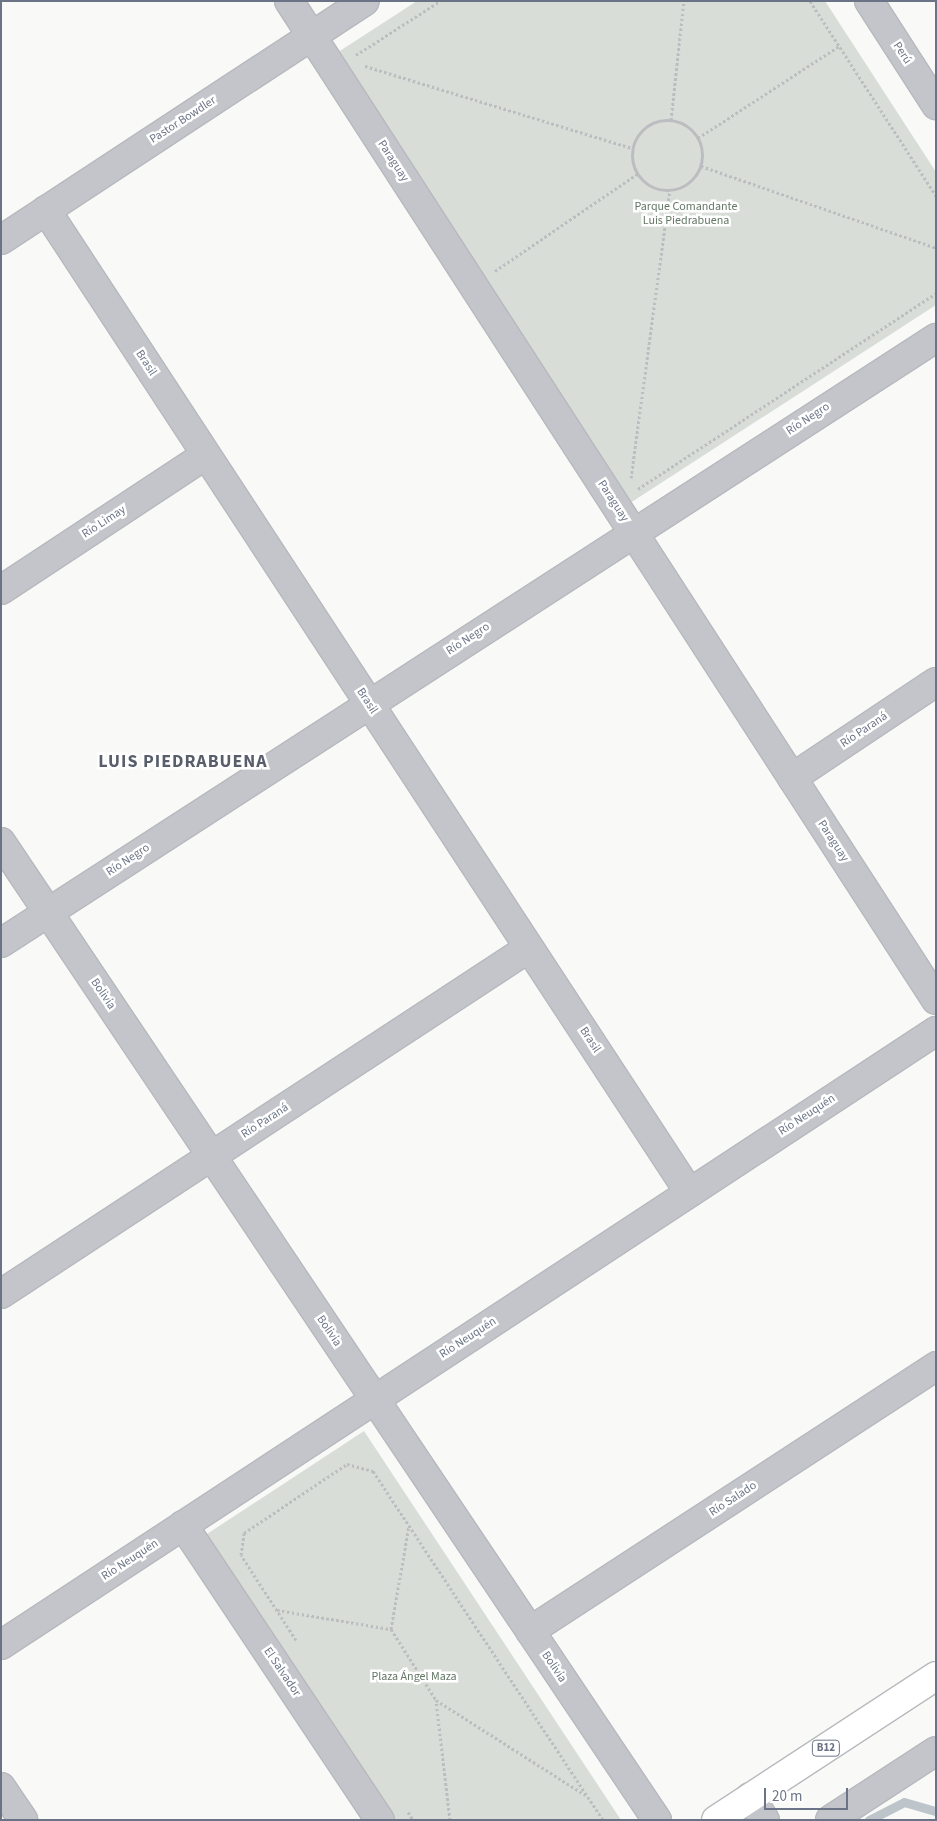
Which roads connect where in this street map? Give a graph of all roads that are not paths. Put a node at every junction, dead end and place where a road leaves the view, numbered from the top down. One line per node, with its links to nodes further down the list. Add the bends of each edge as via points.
1 (290, 1): 4 (street, Paraguay)
2 (364, 1): 4 (street, Pastor Bowdler)
3 (869, 1): 5 (street, Perú)
4 (312, 36): 6 (street, Pastor Bowdler); 10 (street, Paraguay)
5 (936, 105)
6 (46, 210): 7 (street, Pastor Bowdler); 9 (street, Brasil)
7 (1, 240)
8 (936, 338): 10 (street, Río Negro)
9 (206, 455): 11 (street, Río Limay); 13 (street, Brasil)
10 (633, 532): 13 (street, Río Negro); 14 (street, Paraguay)
11 (1, 590)
12 (936, 682): 14 (street, Río Paraná)
13 (369, 704): 16 (street, Río Negro); 18 (street, Brasil)
14 (792, 778): 19 (street, Paraguay)
15 (1, 842): 16 (street, Bolivia)
16 (48, 912): 17 (street, Río Negro); 21 (street, Bolivia)
17 (1, 943)
18 (529, 948): 21 (street, Río Paraná); 22 (street, Brasil)
19 (936, 1000)
20 (936, 1031): 22 (street, Río Neuquén)
21 (212, 1156): 23 (street, Río Paraná); 25 (street, Bolivia)
22 (690, 1192): 25 (street, Río Neuquén)
23 (1, 1294)
24 (936, 1366): 27 (street, Río Salado)
25 (375, 1399): 26 (street, Río Neuquén); 27 (street, Bolivia)
26 (183, 1525): 28 (street, Río Neuquén); 34 (street, El Salvador)
27 (530, 1632): 35 (street, Bolivia)
28 (1, 1645)
29 (936, 1676): 32 (main road, B12)
30 (936, 1751): 37 (street)
31 (1, 1787): 33 (street)
32 (758, 1809): 36 (main road, B12)
33 (23, 1820)
34 (380, 1820)
35 (657, 1820)
36 (716, 1820)
37 (830, 1820)

